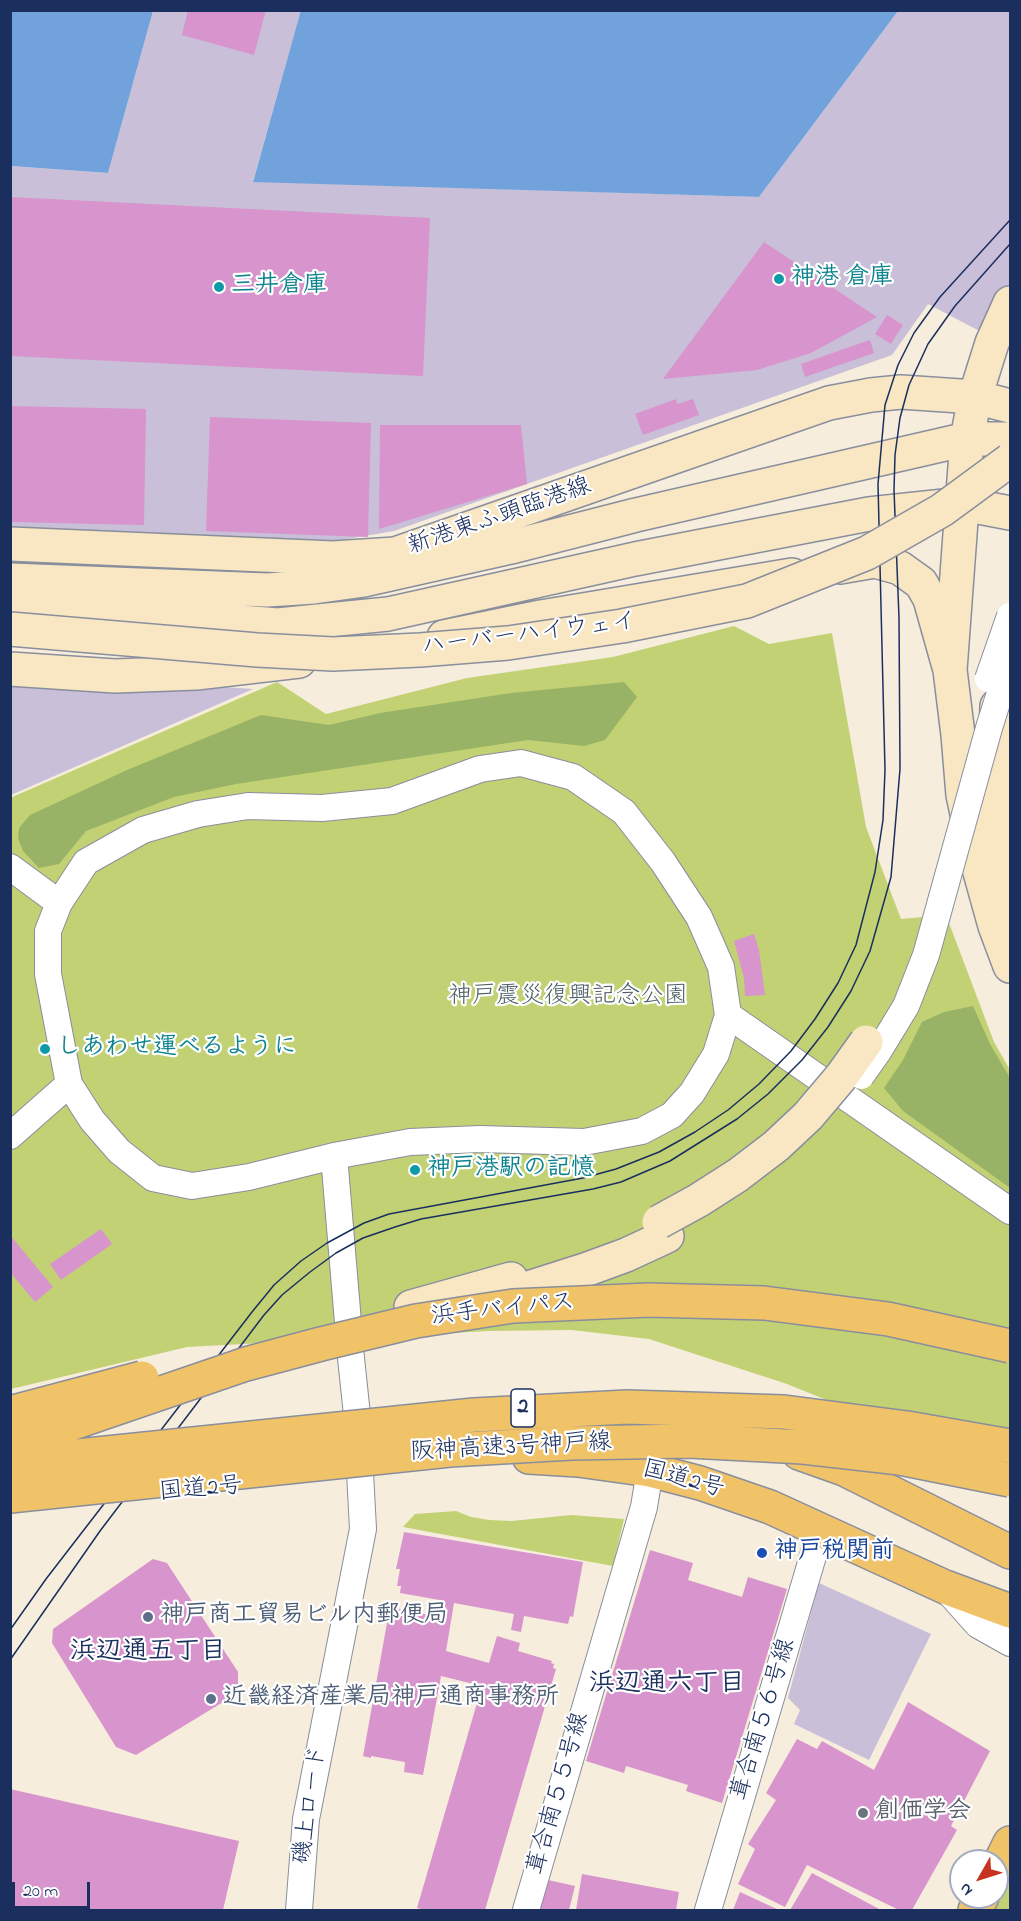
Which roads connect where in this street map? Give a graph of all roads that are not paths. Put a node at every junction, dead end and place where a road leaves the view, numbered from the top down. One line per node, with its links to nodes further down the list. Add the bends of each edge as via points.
1 (1011, 303): 3 (street, via 992,343)
2 (1011, 359): 3 (street)
3 (975, 397): 4 (street, 新港東ふ頭臨港線); 6 (street); 11 (street, 新港東ふ頭臨港線, via 901,392 829,403 395,554 333,558)
4 (1011, 406)
5 (1011, 439): 6 (street)
6 (967, 440): 9 (street); 12 (street, via 364,580 267,590)
7 (1011, 460): 15 (street, ハーバーハイウェイ, bridge, via 942,510 841,564 747,601 622,626 508,643 333,654)
8 (1011, 481): 16 (street, ハーバーハイウェイ, via 924,540 870,568 754,615 624,641 512,658 338,669 251,666)
9 (963, 504): 10 (street); 13 (street, via 869,514 635,559 388,614 278,625); 20 (street)
10 (1011, 513)
11 (10, 544)
12 (10, 580)
13 (10, 604)
14 (1008, 622): 23 (street, bridge, via 997,699 995,771 1004,868); 27 (street, bridge, via 982,697 911,950 891,1001)
15 (10, 629)
16 (10, 645)
17 (1011, 661): 32 (street, bridge, via 926,955 906,1006 878,1052 821,1125 746,1188)
18 (1011, 668): 21 (street)
19 (10, 669): 20 (street, via 115,676 278,664 390,648 875,561 900,568 921,583 930,599)
20 (950, 670): 25 (street, via 963,795 995,927)
21 (1011, 774)
22 (10, 867): 24 (street)
23 (1011, 898)
24 (59, 903): 26 (street, via 86,862 143,830 198,814 248,806 322,808 392,801 480,769 522,763 573,777 624,812 699,917 721,967); 28 (street, via 48,931 48,974)
25 (1011, 966)
26 (728, 1015): 30 (street, via 716,1054 692,1093 672,1115 642,1131 584,1142 410,1142); 31 (street)
27 (866, 1042): 33 (street, bridge, via 808,1116 767,1153 699,1200 660,1222 579,1257)
28 (69, 1084): 29 (street); 30 (street, via 118,1151 153,1178 192,1186)
29 (10, 1136)
30 (334, 1156): 37 (street, 磯上ロード)
31 (1011, 1211)
32 (667, 1236): 33 (street, bridge, via 626,1255 513,1295)
33 (414, 1314): 34 (main road, 浜手バイパス, via 468,1298 567,1290 766,1292 889,1308); 35 (main road, 浜手バイパス, bridge, via 649,1300 764,1303 888,1319); 36 (main road, 浜手バイパス, bridge, via 312,1330); 39 (main road, 浜手バイパス, bridge, via 246,1364)
34 (1011, 1334)
35 (1011, 1346)
36 (10, 1413)
37 (357, 1415): 40 (main road, 2); 43 (street, 磯上ロード); 48 (main road, 2, via 399,1410 506,1408 606,1410 684,1420 756,1437 844,1469)
38 (1011, 1446): 41 (main road, 阪神高速3号神戸線, bridge, via 784,1412 627,1407 474,1415)
39 (10, 1448)
40 (10, 1454)
41 (10, 1463)
42 (650, 1470): 43 (main road, 国道2号 / 2, via 529,1457); 47 (main road, 国道2号 / 2, via 739,1496); 53 (street, 葺合南５５号線, via 644,1507)
43 (362, 1475): 46 (main road, 国道2号 / 2); 52 (street, 磯上ロード, via 363,1529 306,1819)
44 (1011, 1480): 45 (main road, 阪神高速3号神戸線, bridge, via 900,1458 803,1447 689,1441 571,1443 450,1450)
45 (10, 1497)
46 (10, 1509)
47 (821, 1529): 49 (main road, 国道2号 / 2); 54 (street, 葺合南５６号線)
48 (1011, 1552)
49 (945, 1587): 50 (main road, 国道2号 / 2); 51 (street, via 978,1625)
50 (1011, 1611)
51 (1011, 1643)
52 (299, 1911)
53 (526, 1911)
54 (708, 1911)

